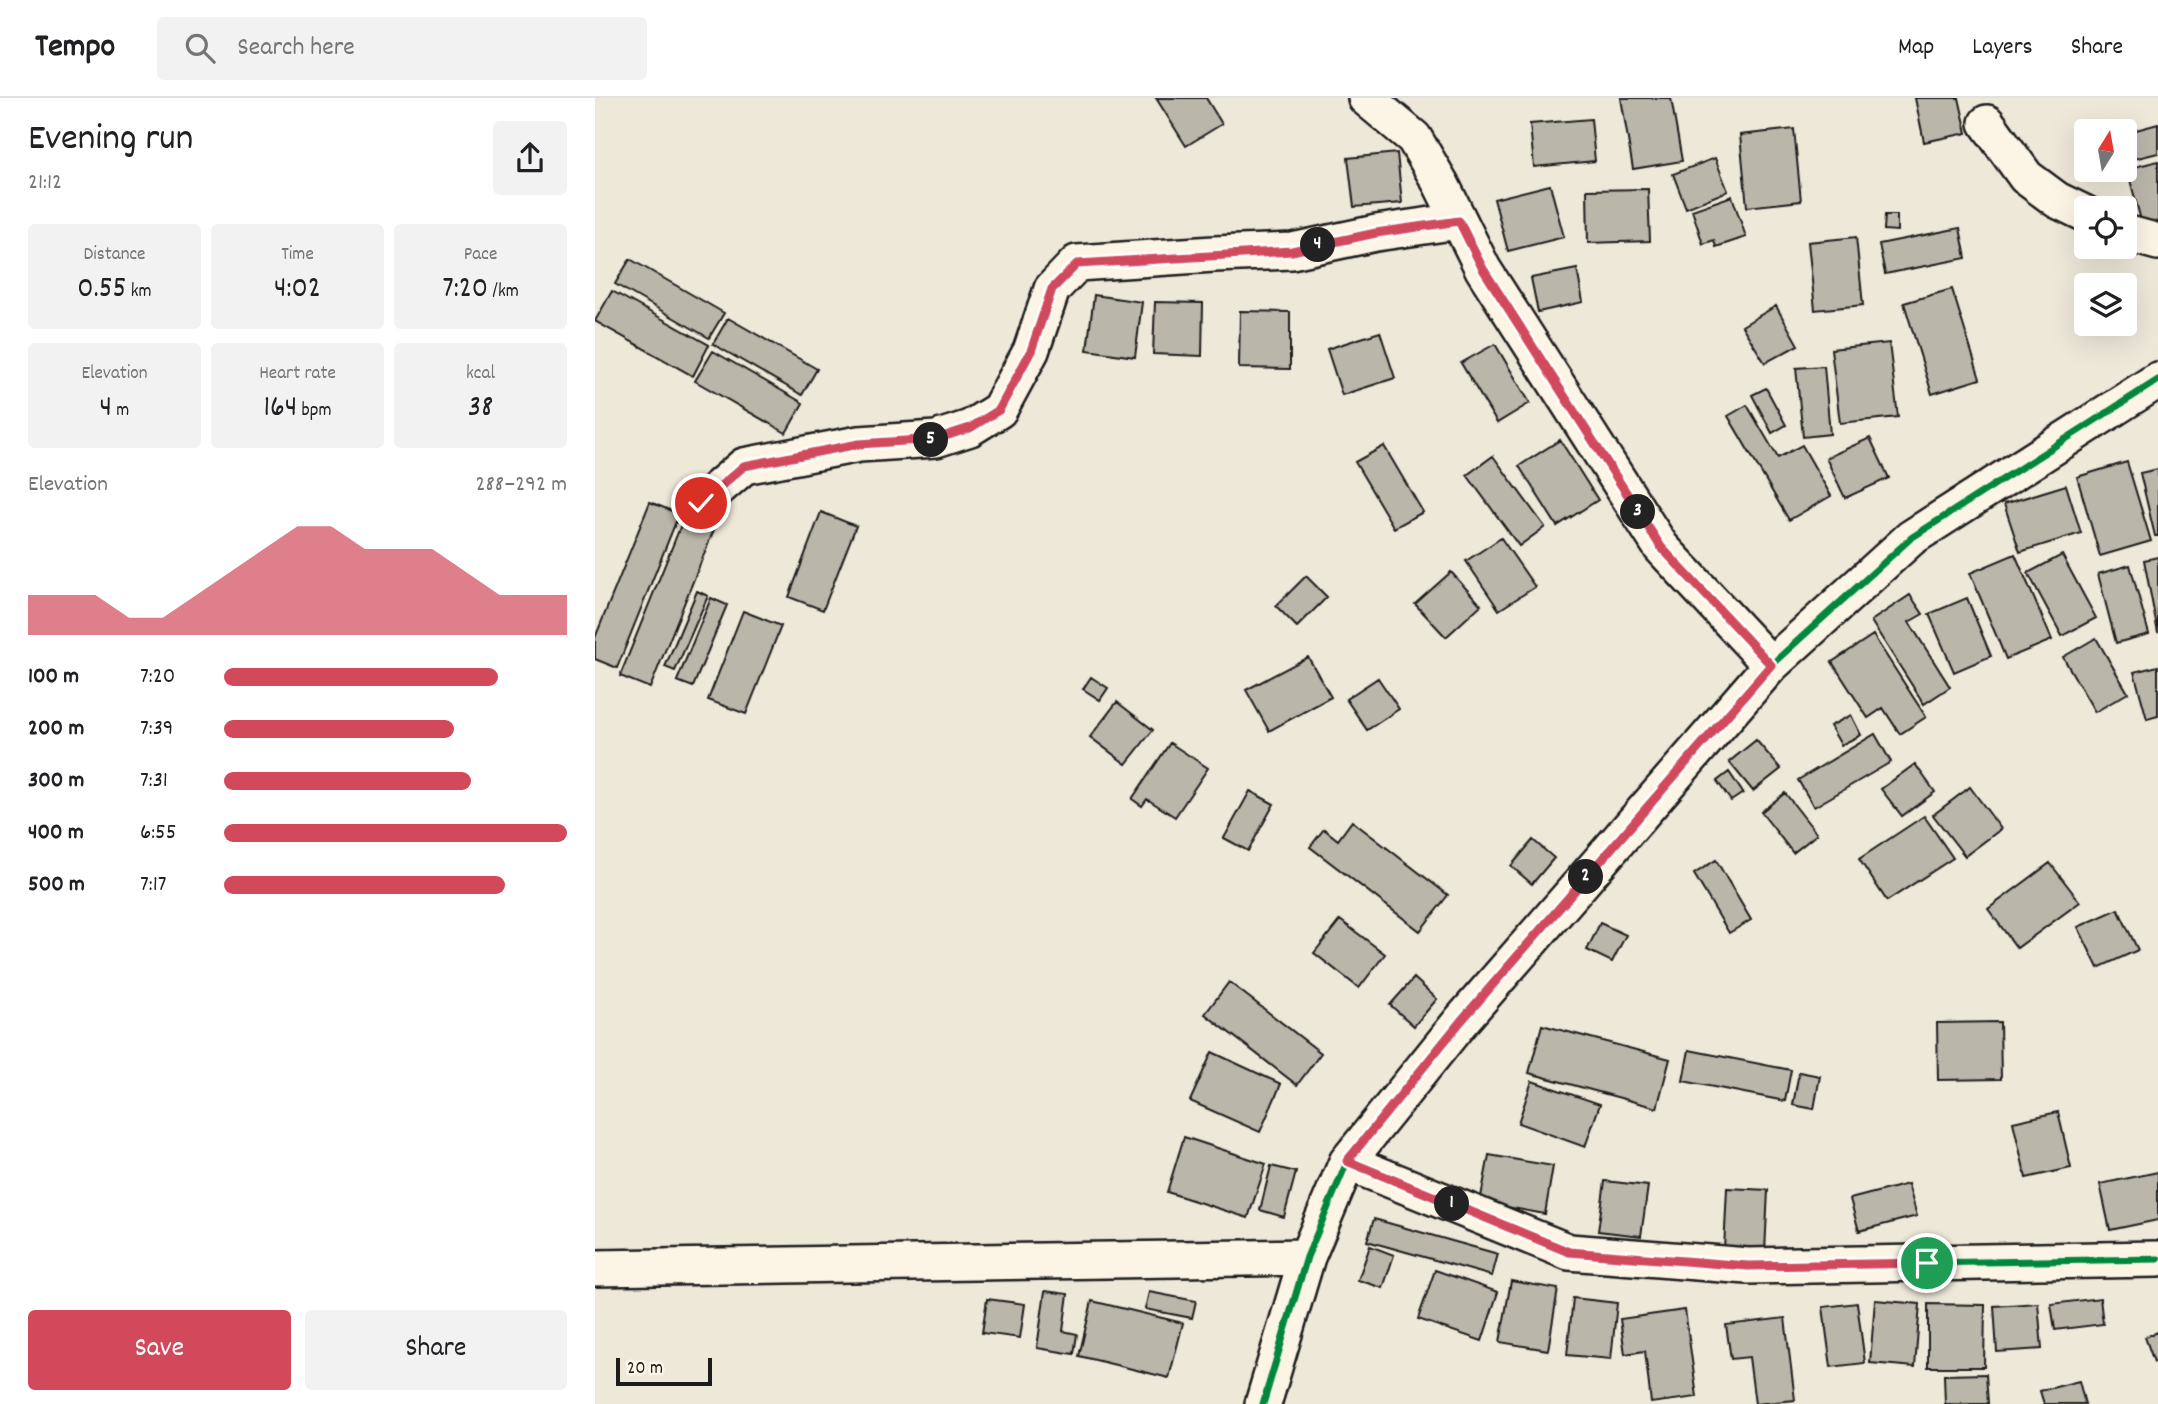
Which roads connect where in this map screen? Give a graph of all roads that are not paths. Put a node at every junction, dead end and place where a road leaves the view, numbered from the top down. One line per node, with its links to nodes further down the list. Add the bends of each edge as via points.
1 (1366, 98): 4 (street, via 1414,138)
2 (1987, 123): 3 (street, via 2027,177)
3 (2074, 208)
4 (1459, 221): 8 (street, via 1292,251 1077,264 1052,289 1031,351 999,410 970,428 936,439 859,444 744,466); 9 (street, via 1483,269 1661,547)
5 (2137, 236): 6 (street)
6 (2158, 242)
7 (2158, 380): 9 (street, via 1911,538)
8 (701, 503)
9 (1771, 665): 10 (street, via 1461,1021)
10 (1347, 1161): 11 (street); 12 (street, via 1569,1252 1748,1266)
11 (1307, 1256): 13 (street); 14 (street)
12 (2158, 1259)
13 (595, 1268)
14 (1263, 1404)

